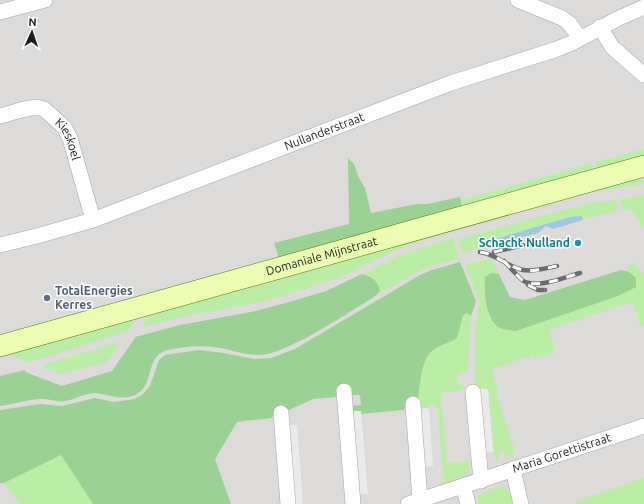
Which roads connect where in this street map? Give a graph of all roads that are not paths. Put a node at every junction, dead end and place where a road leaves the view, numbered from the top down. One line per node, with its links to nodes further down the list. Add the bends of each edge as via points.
1 (45, 0): 4 (street)
2 (518, 0): 6 (street, via 562,18)
3 (644, 7): 5 (street, Nullanderstraat)
4 (0, 12)
5 (600, 27): 6 (street, Nullanderstraat); 7 (street, via 612,47)
6 (580, 38): 10 (street, Nullanderstraat, via 557,49 444,86)
7 (644, 75)
8 (0, 116): 10 (street, Kieskoel, via 41,108 64,127 70,138)
9 (644, 166): 12 (main road, Domaniale Mijnstraat)
10 (92, 220): 11 (street, Nullanderstraat)
11 (0, 245)
12 (0, 346)
13 (344, 391): 23 (street)
14 (473, 392): 19 (street)
15 (413, 404): 21 (street, Maria Gorettistraat)
16 (281, 413): 22 (street)
17 (644, 426): 18 (street, Maria Gorettistraat)
18 (513, 470): 19 (street, Maria Gorettistraat); 25 (street)
19 (481, 481): 20 (street, Maria Gorettistraat)
20 (463, 486): 21 (street, Maria Gorettistraat); 24 (street)
21 (414, 502)
22 (288, 504)
23 (353, 504)
24 (468, 504)
25 (521, 504)

